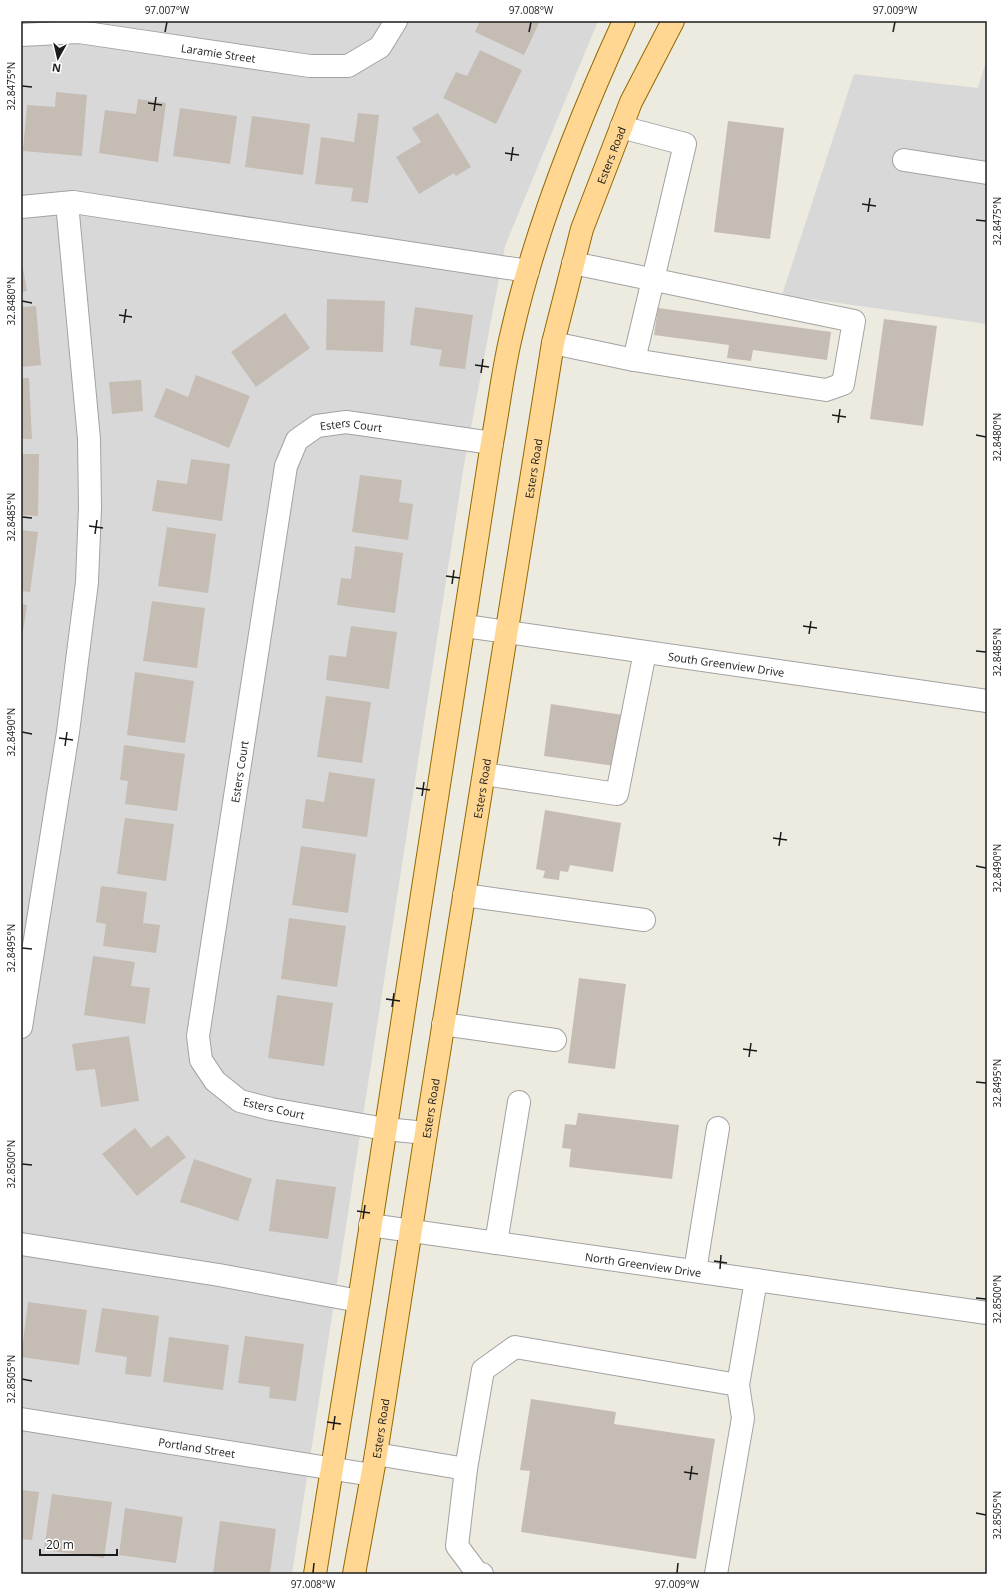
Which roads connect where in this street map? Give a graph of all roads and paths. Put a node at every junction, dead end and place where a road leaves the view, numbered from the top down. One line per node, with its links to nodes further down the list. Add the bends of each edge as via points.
1 (396, 21): 4 (street, Laramie Street, via 380,47 348,66 310,66 79,32)
2 (624, 21): 11 (main road, via 604,63 572,144)
3 (673, 21): 5 (main road, Esters Road, via 631,102)
4 (21, 35)
5 (621, 128): 10 (main road, Esters Road, via 582,229); 12 (street, via 685,144)
6 (904, 160): 7 (street)
7 (987, 173)
8 (67, 203): 9 (street); 11 (street, via 88,204); 24 (street, via 89,439 90,507 86,582 68,732)
9 (21, 207)
10 (573, 264): 12 (street); 13 (main road, Esters Road)
11 (528, 271): 15 (main road, via 512,332)
12 (653, 280): 14 (street); 14 (street, via 854,321 843,384 826,390)
13 (553, 343): 14 (street); 17 (main road, Esters Road)
14 (634, 360)
15 (492, 443): 16 (main road); 28 (street, Esters Court, via 346,422 317,426 296,440 286,466 198,1036 201,1060 215,1081 240,1101)
16 (465, 626): 17 (street, South Greenview Drive); 28 (main road)
17 (506, 632): 18 (street, South Greenview Drive); 20 (main road, Esters Road)
18 (645, 652): 19 (street, South Greenview Drive); 20 (street, via 617,794)
19 (987, 701)
20 (484, 774): 21 (main road, Esters Road)
21 (464, 895): 22 (street); 23 (main road, Esters Road)
22 (644, 920)
23 (443, 1024): 25 (street); 29 (main road, Esters Road)
24 (21, 1027)
25 (555, 1040)
26 (519, 1102): 32 (street)
27 (718, 1128): 34 (street)
28 (385, 1129): 29 (street, Esters Court); 30 (main road)
29 (426, 1133): 31 (main road, Esters Road)
30 (370, 1226): 31 (street, North Greenview Drive); 36 (main road)
31 (410, 1231): 32 (street, North Greenview Drive); 40 (main road, Esters Road)
32 (496, 1243): 34 (street, North Greenview Drive)
33 (21, 1244): 36 (street, via 219,1275)
34 (695, 1271): 35 (street, North Greenview Drive)
35 (756, 1280): 37 (street, North Greenview Drive); 38 (street)
36 (359, 1301): 41 (main road)
37 (987, 1313)
38 (738, 1385): 42 (street, via 515,1347 483,1370); 47 (street, via 742,1418)
39 (21, 1419): 41 (street, Portland Street)
40 (376, 1454): 42 (street); 43 (main road, Esters Road)
41 (331, 1469): 43 (street, Portland Street); 44 (main road)
42 (466, 1469): 46 (street, via 457,1546 478,1574)
43 (372, 1475): 45 (main road, Esters Road)
44 (315, 1574)
45 (354, 1574)
46 (482, 1574)
47 (716, 1574)

